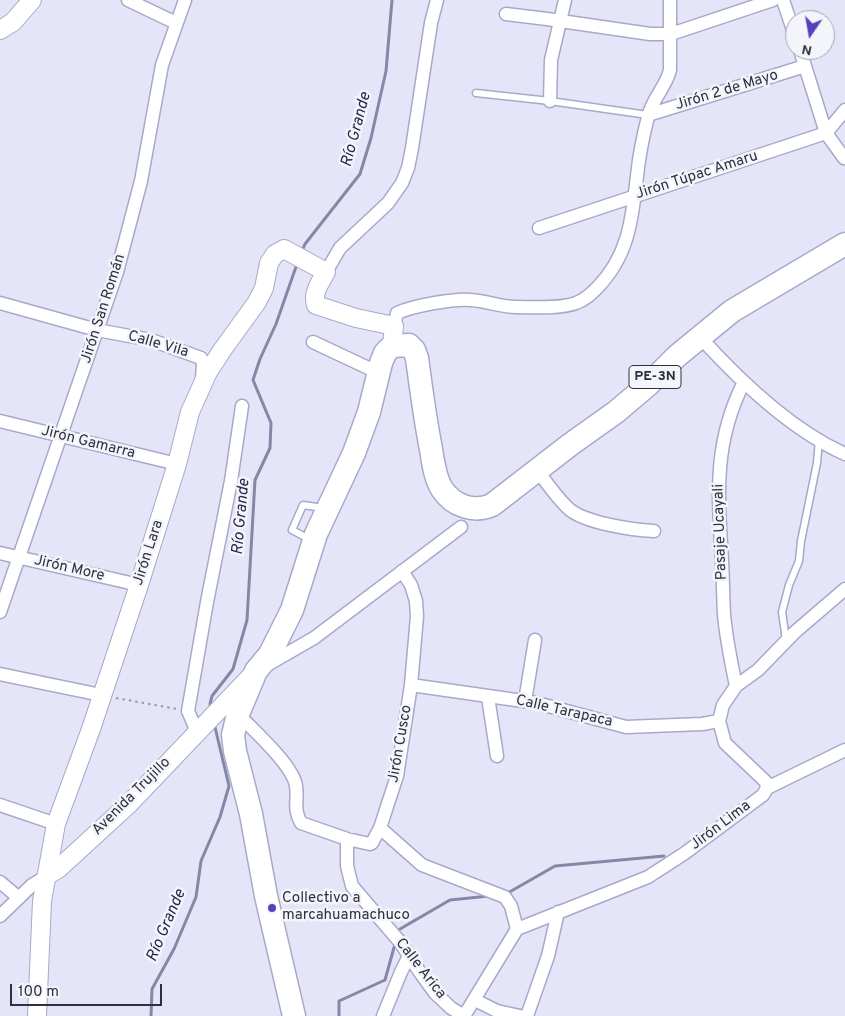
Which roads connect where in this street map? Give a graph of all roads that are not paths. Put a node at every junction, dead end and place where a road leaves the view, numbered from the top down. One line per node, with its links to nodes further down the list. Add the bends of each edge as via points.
1 (32, 0): 11 (street, via 13,22)
2 (128, 0): 10 (street)
3 (185, 0): 10 (street, Jirón San Román)
4 (437, 0): 24 (street, via 402,183 388,203 340,248)
5 (565, 0): 9 (street)
6 (670, 0): 12 (street)
7 (772, 0): 12 (street)
8 (506, 14): 9 (street)
9 (562, 21): 12 (street); 16 (street, via 552,60)
10 (176, 23): 26 (street, Jirón San Román, via 162,66 132,218)
11 (0, 30)
12 (671, 34): 18 (street, via 668,81 656,96)
13 (803, 60): 14 (street)
14 (805, 66): 18 (street, Jirón 2 de Mayo); 19 (street)
15 (476, 93): 16 (lane)
16 (550, 101): 18 (lane)
17 (845, 110): 19 (street)
18 (648, 115): 21 (street, via 636,176)
19 (826, 133): 20 (street); 21 (street, Jirón Túpac Amaru)
20 (844, 158)
21 (636, 197): 22 (street, Jirón Túpac Amaru); 27 (street, via 623,252 614,269 587,298 575,304 551,307 505,306 468,300 408,309 397,313)
22 (539, 228)
23 (845, 244): 28 (highway, PE-3N, via 732,311)
24 (322, 270): 27 (street, via 314,299 316,305 356,318); 32 (street, Jirón Lara, via 284,249 275,254 257,302)
25 (0, 303): 26 (street, Calle Vila)
26 (97, 330): 32 (street, Calle Vila, via 151,340 201,358); 35 (street, Jirón San Román)
27 (393, 336): 30 (highway); 40 (highway, via 400,344 409,345 414,350 435,469 442,489 459,504)
28 (700, 337): 31 (street); 39 (highway, PE-3N, via 616,412)
29 (313, 342): 30 (street)
30 (379, 373): 50 (highway, via 370,412 314,541 286,624 270,654)
31 (744, 382): 36 (street); 53 (street, Pasaje Ucayali, via 733,403 719,466 724,614)
32 (201, 386): 38 (street, Jirón Lara, via 190,412)
33 (242, 406): 59 (street, via 188,711)
34 (0, 421): 35 (street, Jirón Gamarra)
35 (61, 437): 38 (street, Jirón Gamarra); 43 (street, Jirón San Román)
36 (819, 439): 37 (street); 49 (lane, via 800,561 782,612)
37 (845, 454)
38 (176, 464): 45 (street, Jirón Lara)
39 (537, 470): 40 (highway, PE-3N, via 492,505); 41 (street, via 565,506 580,517)
40 (464, 517): 44 (street)
41 (654, 531)
42 (0, 553): 43 (street, Jirón More)
43 (19, 557): 45 (street, Jirón More); 47 (street, Jirón San Román)
44 (402, 571): 50 (street, via 314,638); 52 (street, Jirón Cusco, via 416,601)
45 (138, 585): 54 (street, Jirón Lara)
46 (845, 589): 49 (street)
47 (0, 612)
48 (535, 640): 56 (street)
49 (786, 641): 53 (street, via 758,670)
50 (256, 671): 57 (highway)
51 (0, 674): 54 (street)
52 (411, 685): 55 (street, Calle Tarapaca); 65 (street, Jirón Cusco, via 398,776)
53 (736, 686): 58 (street, via 723,705)
54 (101, 695): 64 (street, Jirón Lara)
55 (488, 697): 56 (street, Calle Tarapaca); 61 (street)
56 (525, 701): 58 (street, Calle Tarapaca, via 626,727)
57 (229, 711): 59 (street, Avenida Trujillo); 66 (street, via 283,762 294,779 295,809 301,823); 76 (highway)
58 (719, 721): 62 (street, via 725,743 766,782)
59 (198, 730): 67 (street, Avenida Trujillo, via 129,804)
60 (845, 750): 62 (street, Jirón Lima)
61 (496, 756)
62 (767, 788): 70 (street, Jirón Lima, via 685,853 648,877)
63 (0, 804): 64 (street)
64 (56, 824): 67 (street, Jirón Lara)
65 (380, 828): 66 (street, via 370,844); 72 (street, via 422,865 506,897)
66 (347, 839): 73 (street, Calle Arica, via 347,866 352,886)
67 (48, 875): 69 (street, Avenida Trujillo, via 32,884); 75 (street, Jirón Lara, via 42,901)
68 (0, 882): 69 (street)
69 (19, 898): 71 (street, Avenida Trujillo)
70 (558, 912): 72 (street, Jirón Lima); 80 (street, via 548,956)
71 (0, 916)
72 (517, 929): 74 (street)
73 (409, 956): 77 (street); 78 (street, Calle Arica, via 436,993)
74 (475, 1000): 78 (street); 79 (street, via 497,1011)
75 (37, 1016)
76 (294, 1016)
77 (384, 1016)
78 (464, 1016)
79 (520, 1016)
80 (527, 1016)

